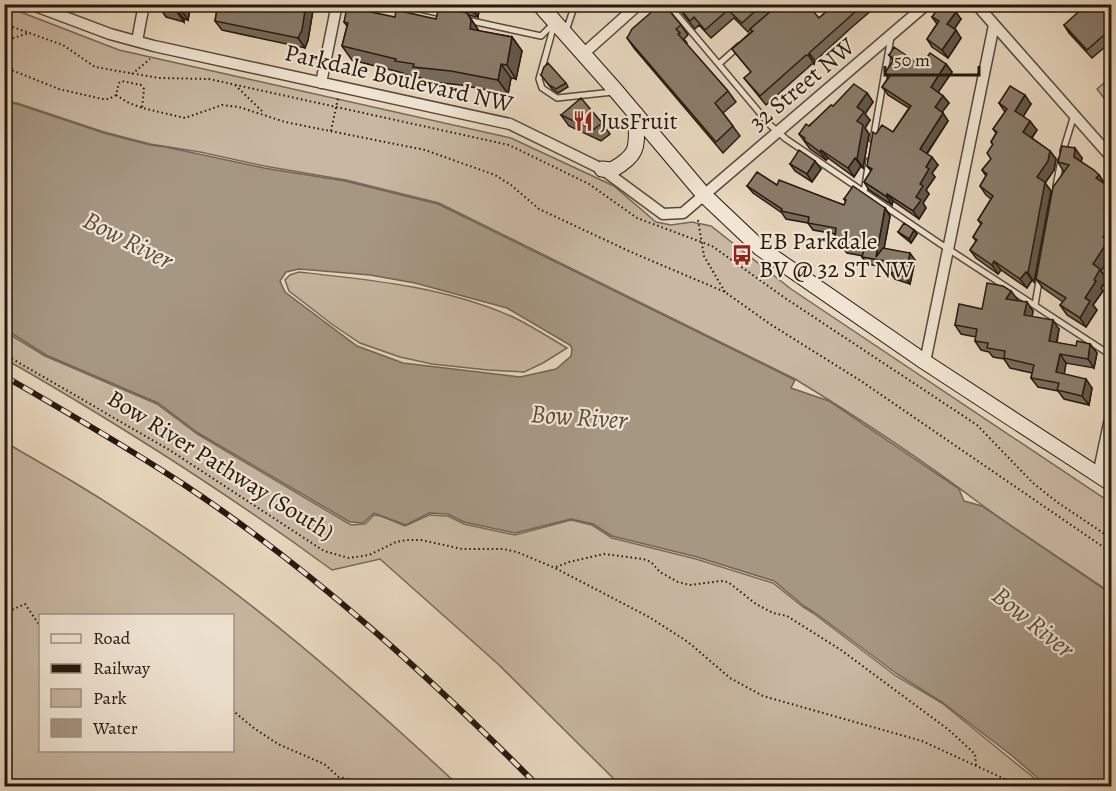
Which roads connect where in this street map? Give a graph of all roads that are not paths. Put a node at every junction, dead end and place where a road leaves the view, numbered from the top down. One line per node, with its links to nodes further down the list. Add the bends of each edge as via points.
1 (30, 4): 19 (street, Parkdale Boulevard NW)
2 (144, 4): 19 (street)
3 (337, 4): 23 (street)
4 (397, 4): 12 (lane)
5 (433, 4): 12 (lane)
6 (539, 4): 15 (main road)
7 (575, 4): 17 (lane)
8 (639, 4): 21 (street)
9 (668, 4): 22 (lane)
10 (927, 4): 18 (street, 32 Street NW)
11 (976, 4): 16 (street)
12 (431, 12): 13 (lane)
13 (454, 17)
14 (466, 19): 15 (lane, via 541,36)
15 (555, 23): 17 (main road); 24 (lane, via 538,79 542,88 557,98)
16 (994, 25): 26 (street); 35 (street)
17 (565, 36): 21 (main road)
18 (891, 36): 27 (street, 32 Street NW); 28 (lane)
19 (137, 41): 23 (street, Parkdale Boulevard NW)
20 (745, 41): 22 (lane)
21 (582, 55): 24 (main road)
22 (720, 63): 27 (lane)
23 (321, 83): 31 (street, Parkdale Boulevard NW, via 510,124)
24 (617, 92): 25 (main road)
25 (636, 114): 31 (main road, via 636,147 632,157 612,170); 34 (main road)
26 (1074, 115): 30 (street); 32 (lane)
27 (777, 132): 33 (lane); 34 (street, 32 Street NW)
28 (872, 145)
29 (870, 157): 33 (lane)
30 (1112, 158)
31 (602, 169): 34 (street, Parkdale Boulevard NW, via 663,214 683,213)
32 (1056, 191)
33 (864, 192): 35 (lane)
34 (704, 195): 39 (main road, via 760,248)
35 (949, 249): 37 (lane); 39 (street)
36 (1041, 270): 37 (lane)
37 (1035, 305): 38 (lane)
38 (1112, 356)
39 (925, 362): 41 (main road)
40 (1112, 409): 41 (street)
41 (1098, 475): 42 (main road)
42 (1112, 484)

